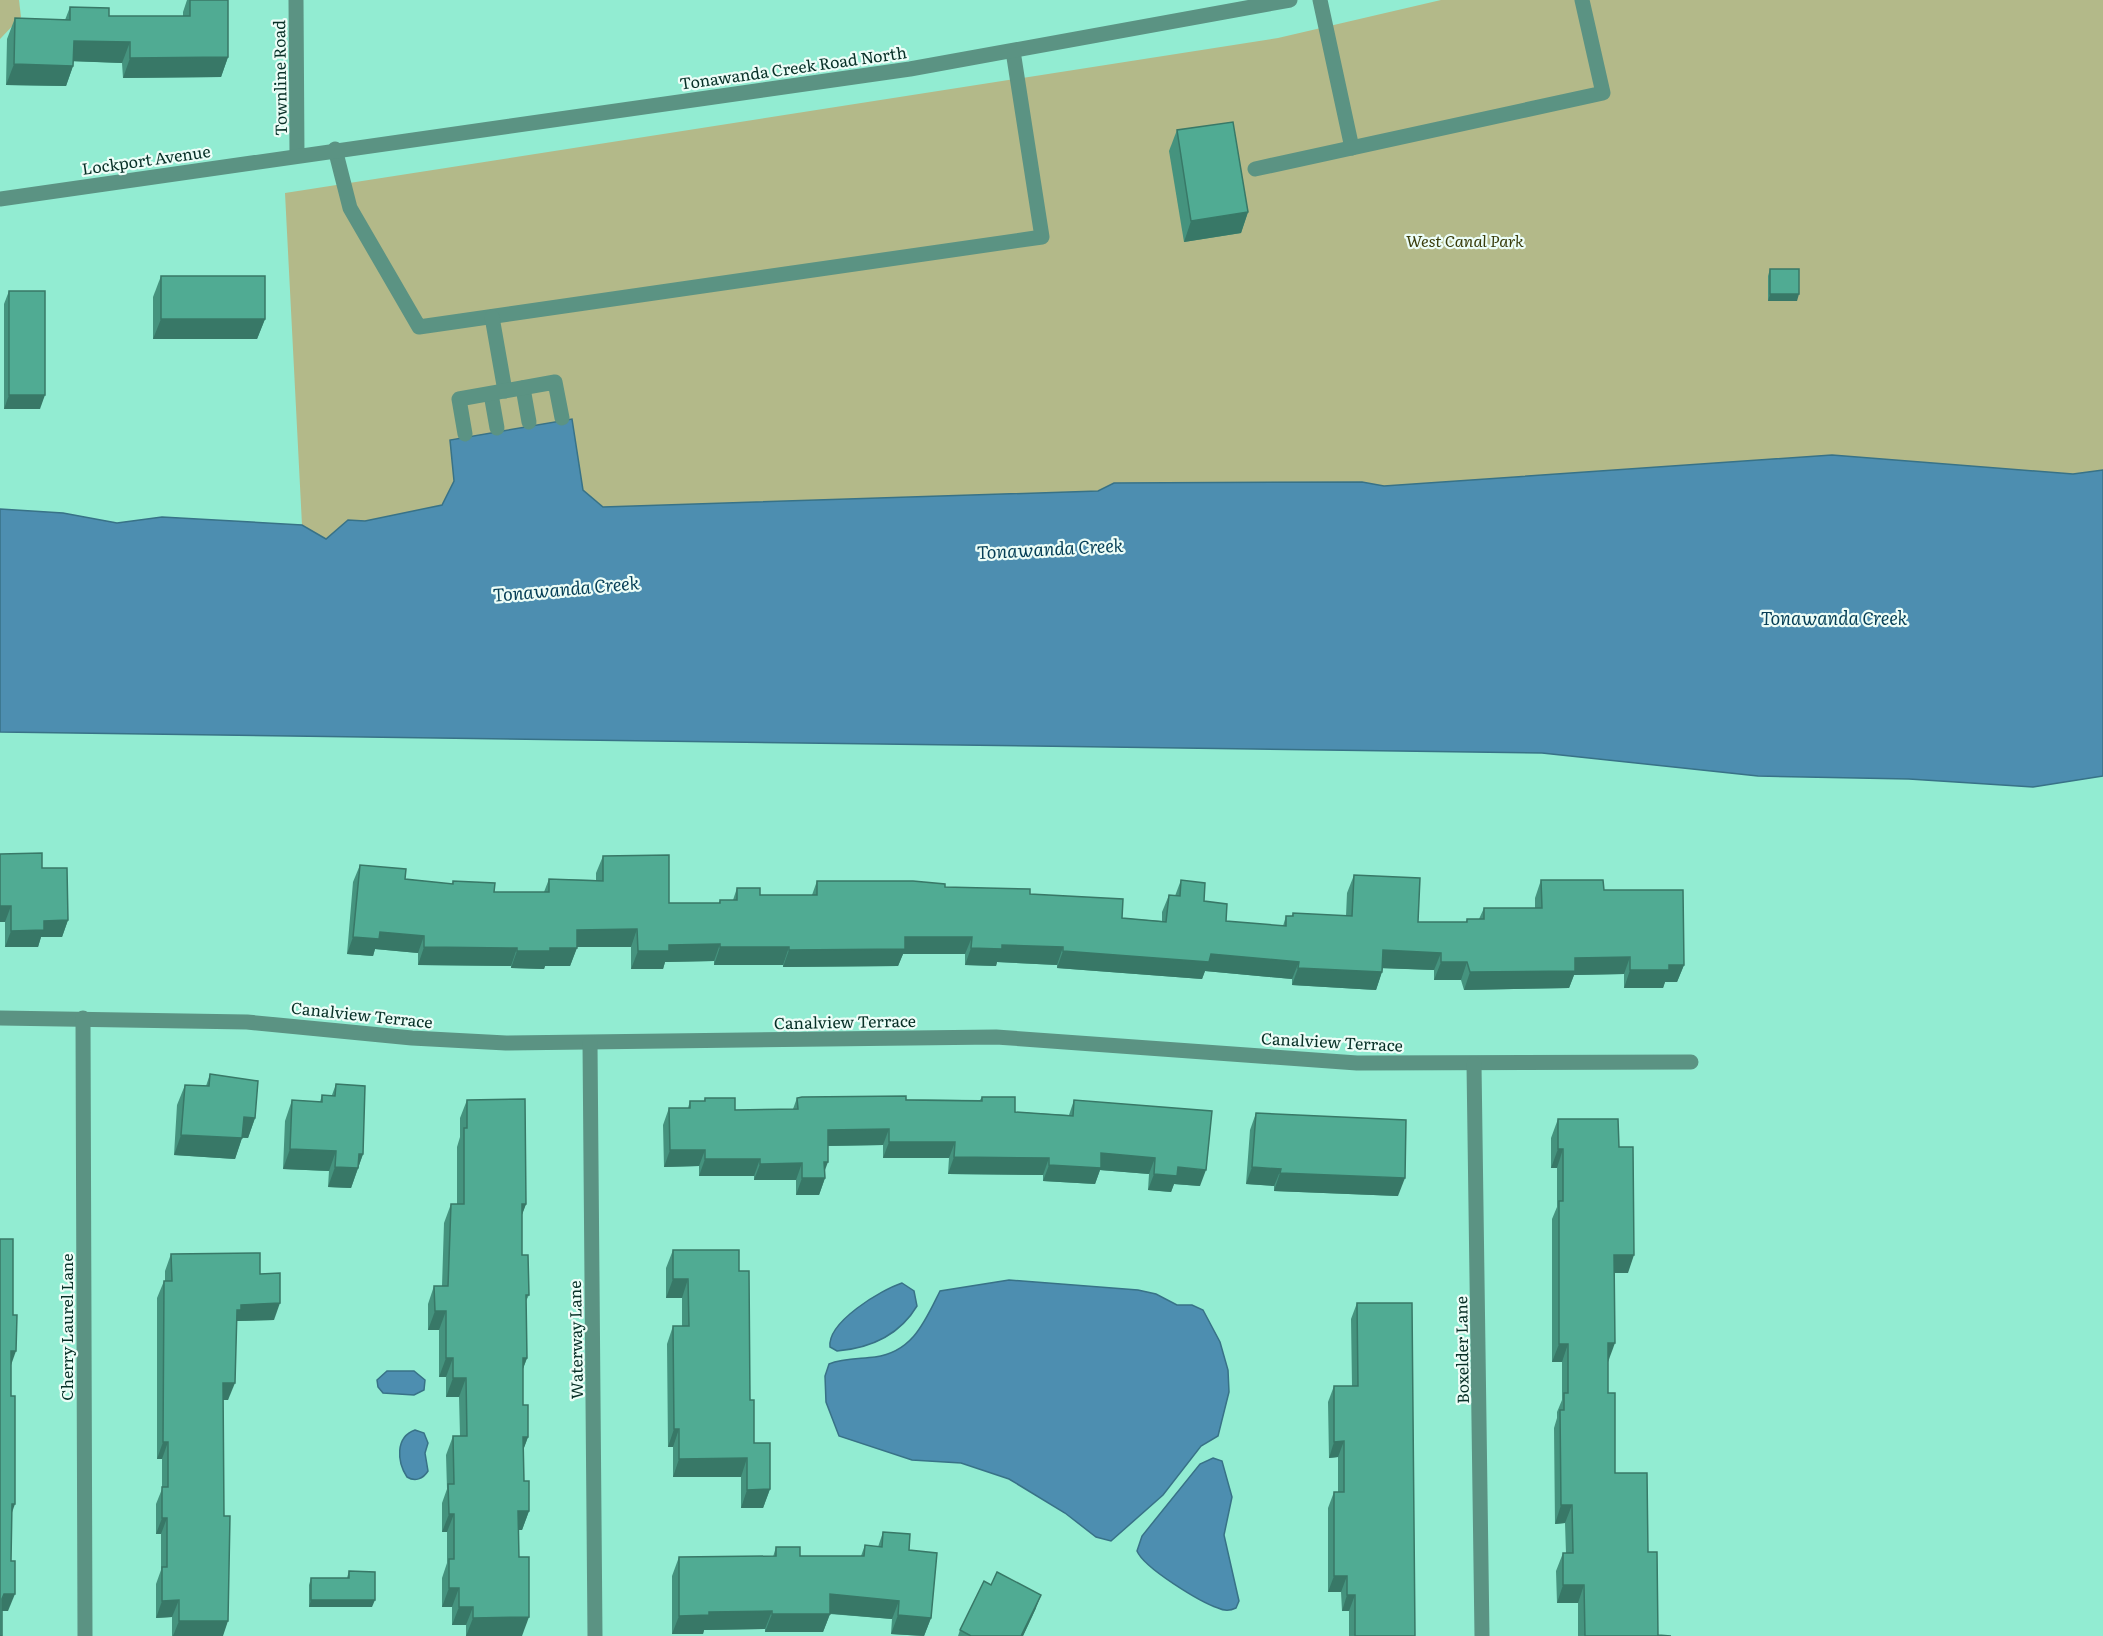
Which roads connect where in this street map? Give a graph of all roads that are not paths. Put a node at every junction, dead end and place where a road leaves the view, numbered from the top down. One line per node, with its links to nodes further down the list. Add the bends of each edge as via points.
1 (296, 0): 8 (street, Townline Road)
2 (1290, 0): 5 (street, Tonawanda Creek Road North)
3 (1320, 0): 6 (street)
4 (1582, 0): 6 (street, via 1603,93)
5 (1013, 51): 7 (street, Tonawanda Creek Road North, via 910,69); 11 (street, via 1042,237)
6 (1352, 148): 9 (street)
7 (335, 149): 8 (street, Tonawanda Creek Road North); 11 (street, via 350,208 419,327)
8 (297, 155): 10 (street, Lockport Avenue)
9 (1255, 169)
10 (0, 199)
11 (492, 317): 13 (street)
12 (523, 388): 13 (street); 14 (street, via 555,382); 15 (street)
13 (498, 392): 16 (street); 17 (street, via 459,399)
14 (562, 418)
15 (529, 422)
16 (497, 428)
17 (465, 434)
18 (0, 1018): 19 (street, Canalview Terrace)
19 (83, 1018): 20 (street, Canalview Terrace, via 248,1022 452,1041); 23 (street, Cherry Laurel Lane)
20 (590, 1043): 22 (street, Canalview Terrace, via 996,1037 1333,1062); 24 (street, Waterway Lane)
21 (1691, 1062): 22 (street, Canalview Terrace)
22 (1474, 1064): 25 (street, Boxelder Lane)
23 (85, 1636)
24 (595, 1636)
25 (1482, 1636)

